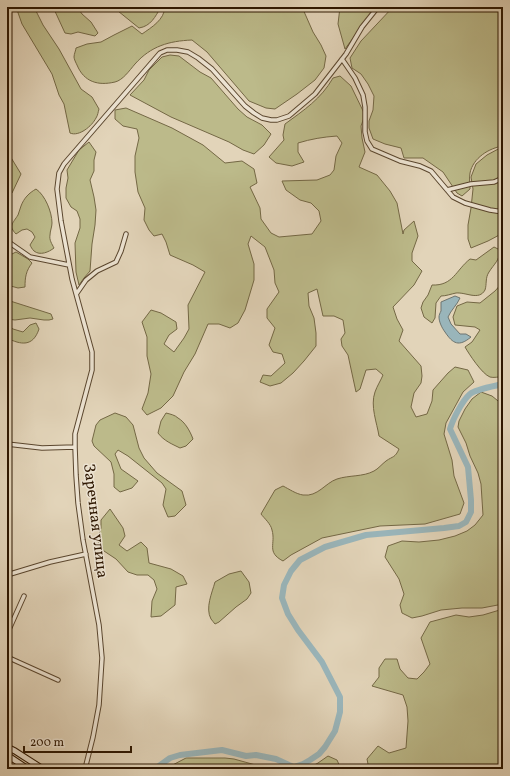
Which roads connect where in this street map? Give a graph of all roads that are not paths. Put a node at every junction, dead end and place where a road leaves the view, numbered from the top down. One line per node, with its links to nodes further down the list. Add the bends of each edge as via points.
1 (378, 7): 2 (street, Заречная улица)
2 (342, 59): 4 (street, via 363,95 365,132 372,149 431,171); 8 (street, Заречная улица, via 315,94 289,116 271,120 262,118 245,106 198,58 188,52 177,50 160,52 59,173 57,189)
3 (503, 178): 4 (street, via 494,182)
4 (447, 190): 5 (street, via 453,197 465,202)
5 (503, 212)
6 (126, 234): 9 (street, via 116,262 97,271 86,280)
7 (7, 241): 8 (street, via 30,257)
8 (69, 265): 9 (street, Заречная улица)
9 (77, 294): 11 (street, Заречная улица, via 92,352 92,370)
10 (7, 444): 11 (street, via 42,448)
11 (75, 447): 12 (street, Заречная улица, via 78,503)
12 (86, 554): 13 (street); 22 (street, Заречная улица, via 99,625 102,658 99,705)
13 (7, 575)
14 (24, 596): 15 (street)
15 (7, 634)
16 (7, 657): 17 (street)
17 (58, 680)
18 (7, 747): 21 (main road)
19 (7, 755): 20 (main road)
20 (28, 769)
21 (43, 769)
22 (85, 769)

